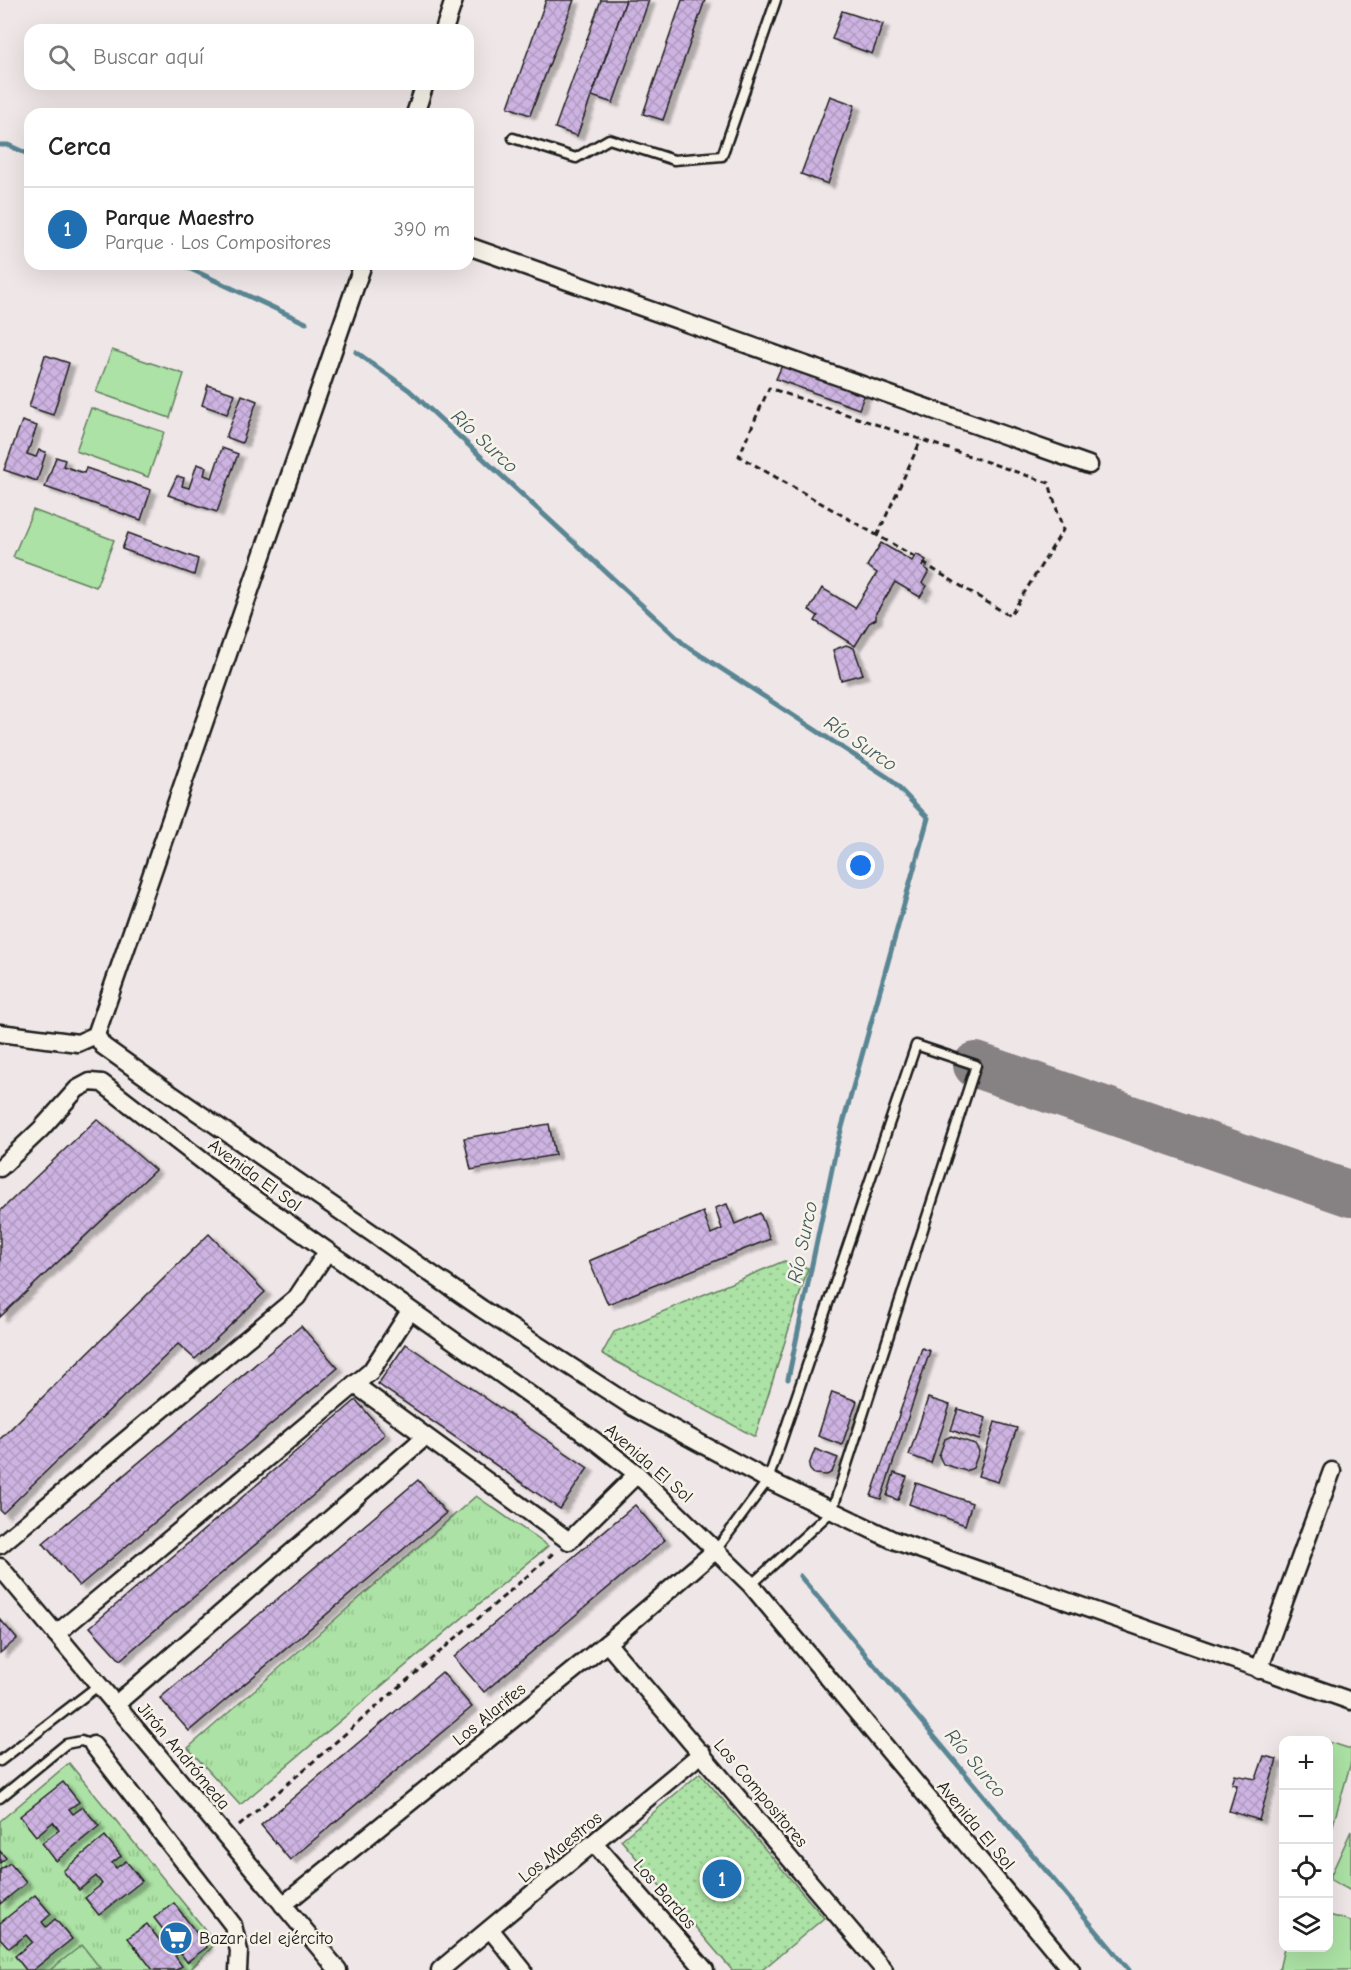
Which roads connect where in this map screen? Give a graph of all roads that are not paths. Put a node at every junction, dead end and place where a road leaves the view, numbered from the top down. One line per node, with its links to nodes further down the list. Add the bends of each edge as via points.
1 (454, 0): 3 (street)
2 (776, 0): 6 (lane, via 722,156 674,160 609,139 576,158)
3 (446, 24)
4 (423, 90): 5 (street)
5 (417, 108)
6 (513, 138)
7 (474, 248): 9 (street)
8 (361, 270): 11 (street)
9 (1089, 465)
10 (0, 1033): 11 (street, via 78,1043)
11 (96, 1035): 19 (street, via 103,1046 145,1076 482,1309 633,1407)
12 (0, 1168): 13 (street, Avenida El Sol, via 77,1089 90,1082 107,1086)
13 (327, 1252): 14 (street, Avenida El Sol); 21 (street, via 297,1297)
14 (410, 1311): 15 (street, via 371,1371); 18 (street, Avenida El Sol)
15 (354, 1384): 16 (street); 25 (street)
16 (425, 1437): 18 (street, via 569,1540); 30 (street)
17 (1332, 1471): 27 (street)
18 (637, 1474): 22 (street, Avenida El Sol)
19 (768, 1480): 20 (street); 20 (lane, via 916,1045 976,1065); 22 (lane)
20 (832, 1511): 24 (lane); 27 (street, via 893,1540)
21 (0, 1545)
22 (716, 1550): 24 (street, Avenida El Sol); 26 (street, Los Alarifes)
23 (0, 1567): 25 (street, Jirón Andrómeda)
24 (751, 1585): 44 (street, Avenida El Sol)
25 (56, 1634): 28 (street, Jirón Andrómeda)
26 (607, 1643): 32 (street, Los Compositores); 36 (street, Los Alarifes)
27 (1259, 1670): 29 (street)
28 (99, 1685): 30 (street, Jirón Andrómeda); 33 (lane)
29 (1351, 1701)
30 (115, 1705): 36 (street, Jirón Andrómeda)
31 (93, 1745): 34 (lane, via 81,1741 66,1743); 38 (street, via 233,1925 239,1951)
32 (702, 1753): 35 (street, Los Maestros); 43 (street, Los Compositores)
33 (0, 1761)
34 (0, 1798)
35 (595, 1844): 37 (street, Los Maestros); 42 (street, Los Bardos)
36 (284, 1905): 39 (street, Jirón Andrómeda)
37 (490, 1929): 40 (street, Los Maestros); 41 (street)
38 (238, 1970)
39 (338, 1970)
40 (440, 1970)
41 (523, 1970)
42 (705, 1970)
43 (884, 1970)
44 (1071, 1970)

